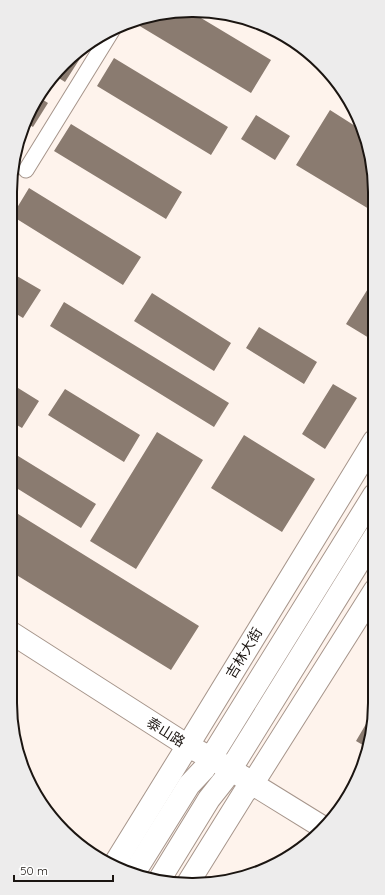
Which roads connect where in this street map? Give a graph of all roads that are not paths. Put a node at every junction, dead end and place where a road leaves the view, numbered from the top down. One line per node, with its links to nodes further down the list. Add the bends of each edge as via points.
1 (105, 41): 2 (street)
2 (26, 170)
3 (368, 451): 9 (main road, 吉林大街)
4 (368, 505): 10 (main road, 吉林大街)
5 (368, 546): 11 (main road)
6 (368, 601): 12 (main road)
7 (17, 637): 9 (main road, 泰山路)
8 (17, 650): 9 (main road, 泰山路)
9 (185, 750): 10 (main road, 泰山路); 15 (main road, 吉林大街)
10 (208, 764): 11 (main road, 泰山路); 16 (main road, 吉林大街, via 189,785)
11 (227, 775): 12 (main road, 泰山路); 17 (main road, via 209,799)
12 (248, 788): 13 (main road, 泰山路, via 256,786); 14 (main road, 泰山路); 18 (main road)
13 (319, 825)
14 (310, 833)
15 (117, 861)
16 (136, 869)
17 (162, 875)
18 (191, 878)

